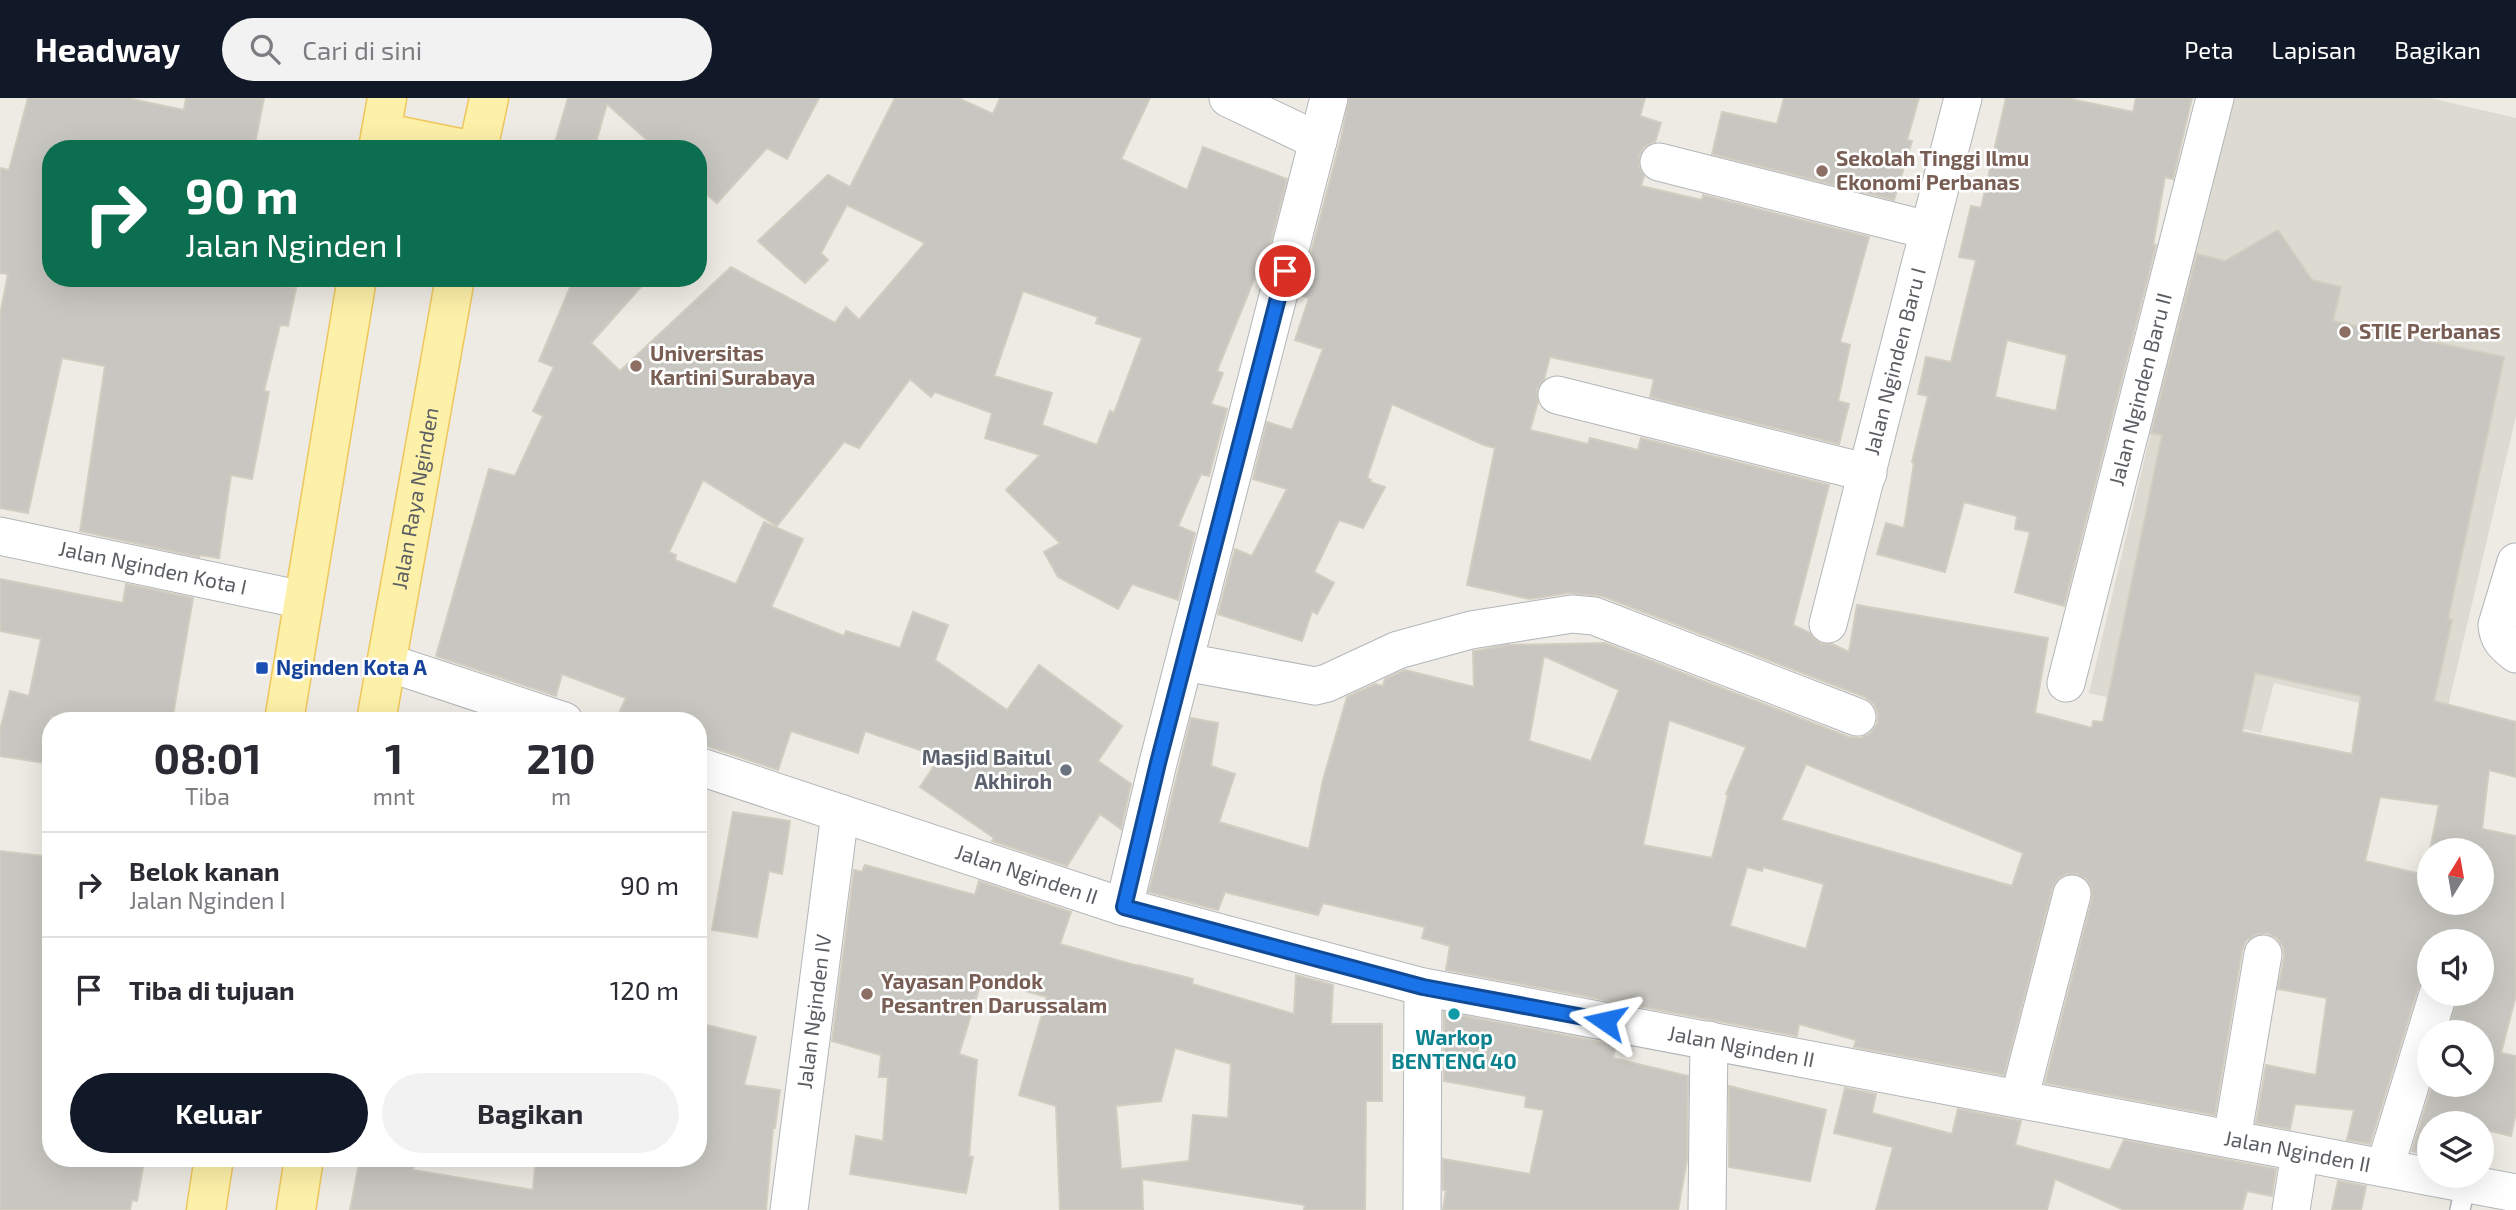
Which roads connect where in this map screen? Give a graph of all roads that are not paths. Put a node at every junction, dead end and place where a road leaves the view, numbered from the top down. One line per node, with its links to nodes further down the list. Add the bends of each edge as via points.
1 (489, 98): 8 (main road)
2 (1228, 98): 9 (street)
3 (1329, 98): 9 (street)
4 (1963, 98): 11 (street, Jalan Nginden Baru I)
5 (2215, 98): 23 (street, Jalan Nginden Baru II)
6 (382, 126): 7 (main road)
7 (433, 140)
8 (480, 140)
9 (1318, 141): 22 (street)
10 (1659, 162): 11 (street)
11 (1927, 230): 15 (street, Jalan Nginden Baru I)
12 (355, 287): 18 (main road)
13 (453, 287): 21 (main road, Jalan Raya Nginden)
14 (1557, 395): 15 (street)
15 (1868, 473): 19 (street, Jalan Nginden Baru I)
16 (0, 536): 18 (street, Jalan Nginden Kota I)
17 (2516, 562): 20 (street, via 2497,625 2501,641)
18 (303, 600): 24 (main road)
19 (1828, 624)
20 (2516, 654)
21 (386, 662): 25 (main road, Jalan Raya Nginden); 26 (street)
22 (1185, 662): 27 (street, via 1315,686 1398,650 1471,630 1572,614 1594,616); 31 (street)
23 (2066, 682)
24 (285, 712)
25 (378, 712)
26 (537, 712)
27 (1857, 717)
28 (707, 769): 29 (street, Jalan Nginden II)
29 (840, 813): 31 (street, Jalan Nginden II); 46 (street, Jalan Nginden IV)
30 (2072, 894): 36 (street)
31 (1124, 907): 33 (street, Jalan Nginden II)
32 (2263, 954): 37 (street)
33 (1423, 987): 35 (street, Jalan Nginden II); 47 (street)
34 (2434, 1006): 41 (street)
35 (1709, 1040): 36 (street, Jalan Nginden II); 48 (street)
36 (2019, 1099): 37 (street, Jalan Nginden II)
37 (2232, 1139): 38 (street, Jalan Nginden II)
38 (2300, 1153): 41 (street, Jalan Nginden II); 49 (street)
39 (213, 1167): 44 (main road)
40 (303, 1167): 45 (main road)
41 (2385, 1167): 43 (street, Jalan Nginden II)
42 (2516, 1193): 43 (street, Jalan Nginden II)
43 (2463, 1197)
44 (206, 1210)
45 (296, 1210)
46 (789, 1210)
47 (1422, 1210)
48 (1707, 1210)
49 (2291, 1210)

